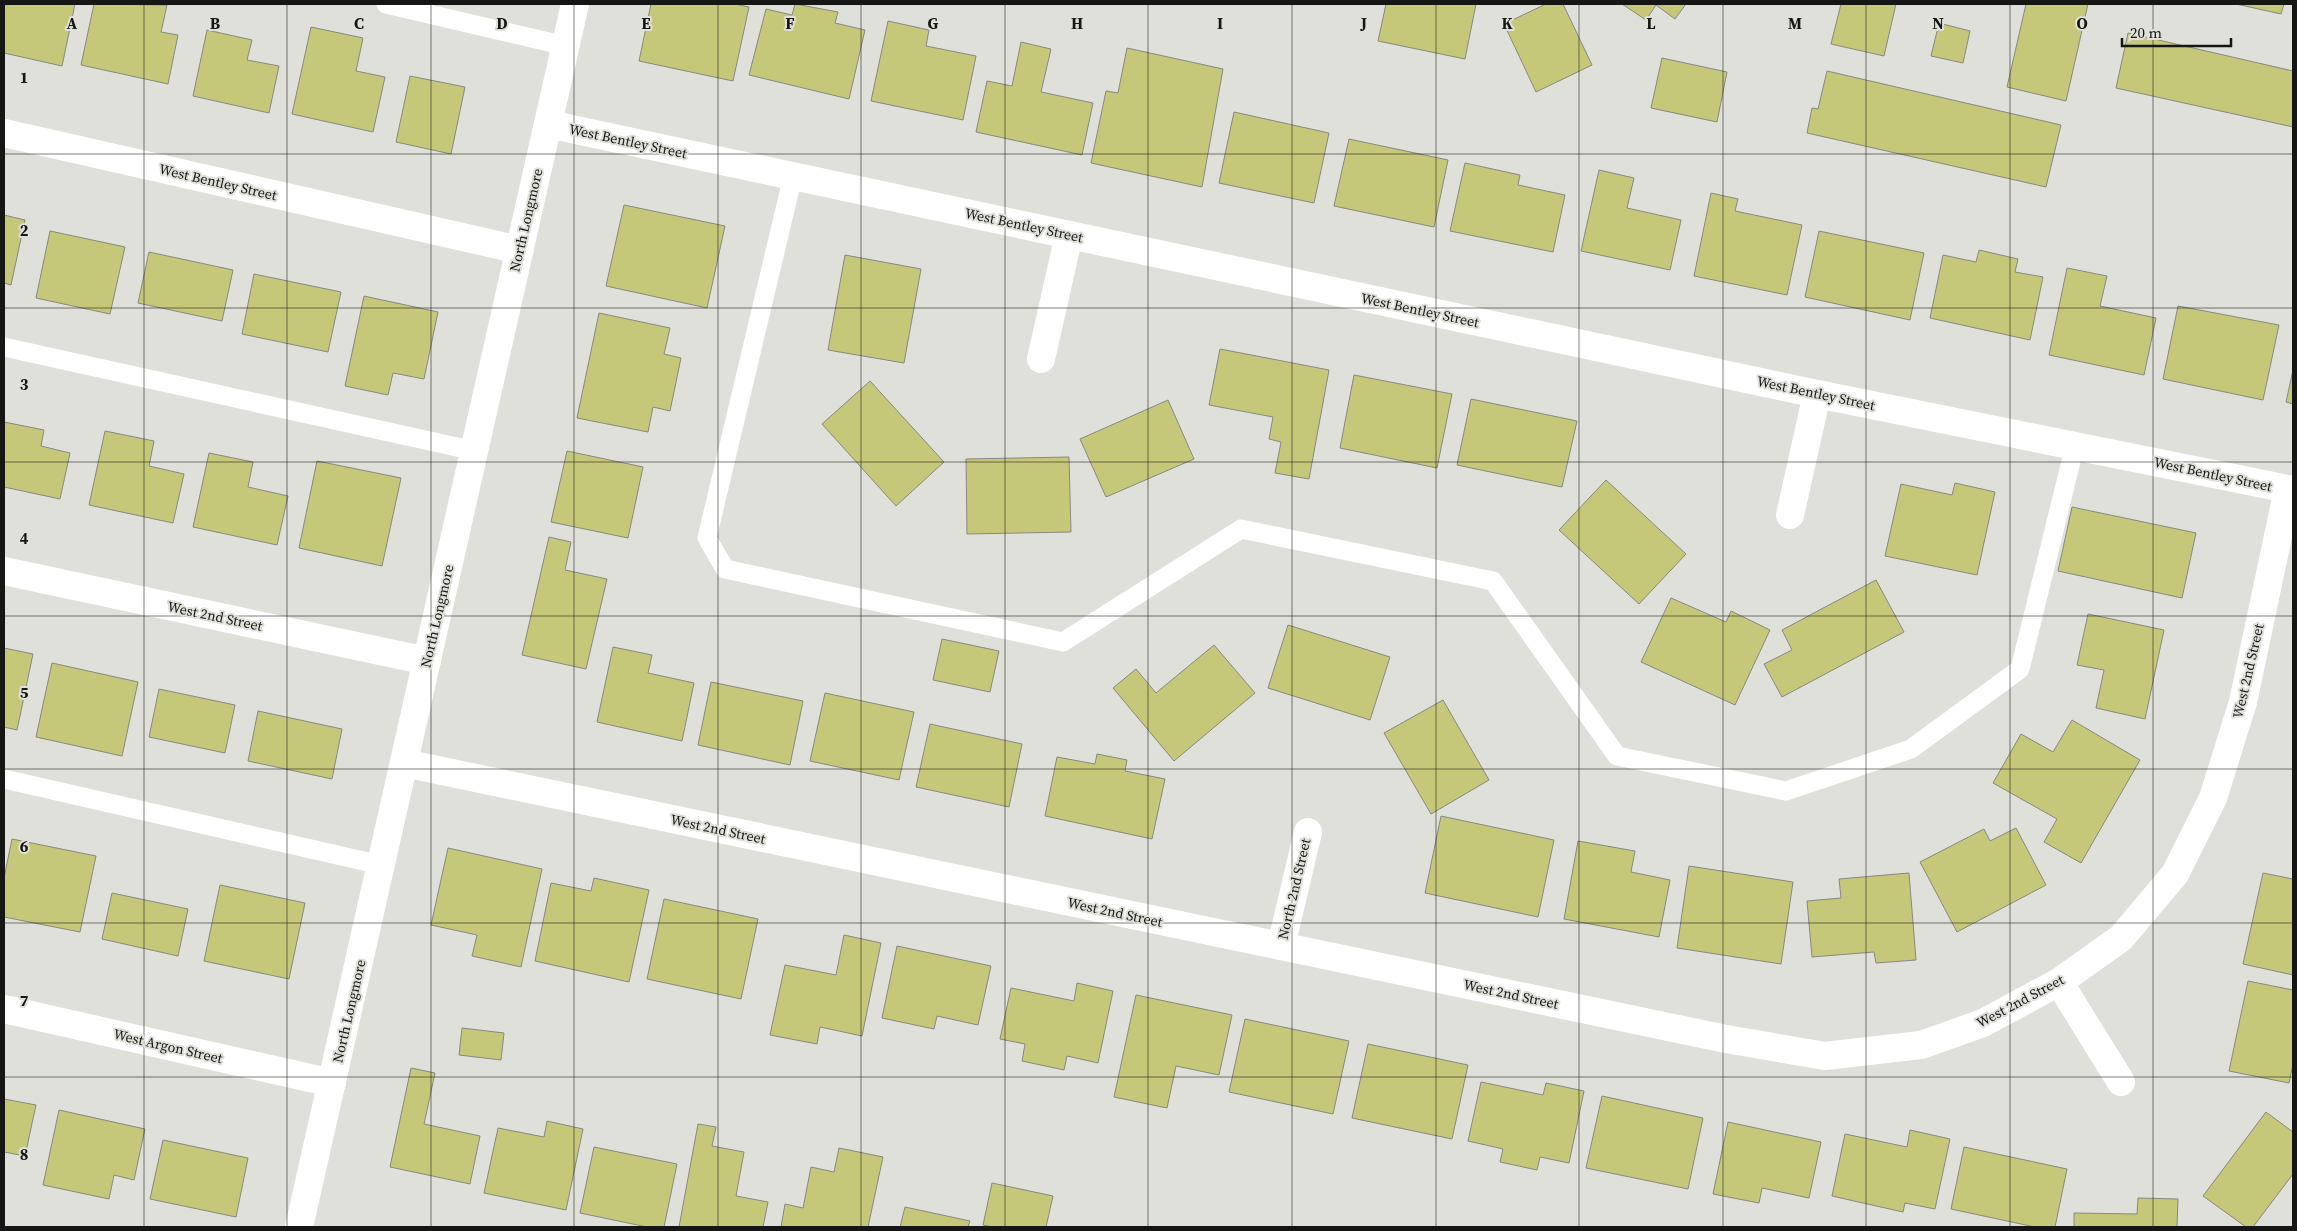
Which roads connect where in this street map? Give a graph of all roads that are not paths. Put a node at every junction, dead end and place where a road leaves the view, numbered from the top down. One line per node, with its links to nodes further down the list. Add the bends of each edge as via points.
1 (386, 4): 3 (lane)
2 (575, 4): 3 (street, North Longmore)
3 (566, 46): 4 (street, North Longmore)
4 (548, 124): 6 (street, West Bentley Street); 8 (street, North Longmore)
5 (4, 133): 8 (street, West Bentley Street)
6 (793, 176): 7 (street, West Bentley Street); 12 (lane, via 707,538 725,569 1063,642 1241,529 1493,581 1617,756 1786,791 1911,749 2020,669)
7 (1069, 235): 10 (street); 11 (street, West Bentley Street)
8 (520, 250): 13 (street, North Longmore)
9 (4, 347): 13 (lane)
10 (1041, 359)
11 (1817, 394): 12 (street, West Bentley Street); 15 (street)
12 (2075, 445): 14 (street, West Bentley Street)
13 (474, 451): 17 (street, North Longmore)
14 (2290, 490): 23 (street, West 2nd Street, via 2243,702 2213,798 2175,874 2121,938)
15 (1790, 514)
16 (4, 571): 17 (street, West 2nd Street)
17 (427, 661): 18 (street, North Longmore)
18 (404, 763): 21 (street, North Longmore); 22 (street, West 2nd Street)
19 (4, 779): 21 (lane)
20 (1308, 832): 22 (street, North 2nd Street)
21 (381, 865): 25 (street, North Longmore)
22 (1281, 946): 23 (street, West 2nd Street, via 1726,1039 1825,1056 1920,1045 1983,1023)
23 (2058, 982): 26 (street)
24 (4, 1009): 25 (street, West Argon Street)
25 (332, 1082): 27 (street, North Longmore)
26 (2121, 1082)
27 (299, 1227)

